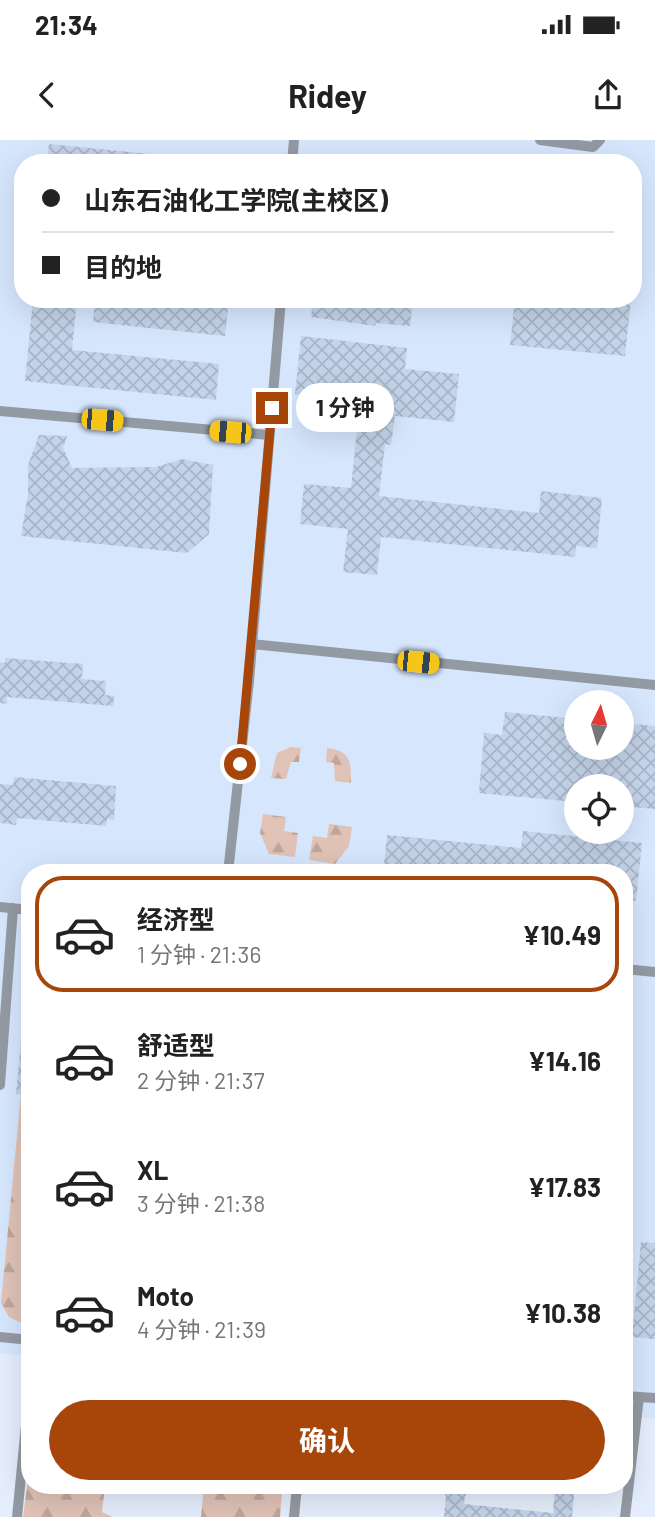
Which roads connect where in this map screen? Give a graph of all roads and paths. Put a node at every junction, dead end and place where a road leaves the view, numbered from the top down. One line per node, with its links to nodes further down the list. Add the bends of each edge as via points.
1 (540, 140): 2 (lane, via 593,147)
2 (600, 140)
3 (280, 308): 5 (lane)
4 (0, 411): 5 (lane)
5 (269, 435): 6 (lane)
6 (252, 645): 7 (lane); 8 (lane)
7 (655, 685)
8 (229, 864)
9 (0, 907): 10 (lane)
10 (13, 908): 11 (lane); 14 (lane)
11 (21, 909)
12 (633, 970): 13 (lane)
13 (655, 972)
14 (0, 1085)
15 (0, 1337): 16 (lane)
16 (21, 1339)
17 (633, 1397): 18 (lane)
18 (639, 1397): 19 (lane); 20 (lane)
19 (655, 1398)
20 (633, 1448)
21 (21, 1476): 24 (lane)
22 (296, 1494): 25 (lane)
23 (628, 1494): 26 (lane)
24 (17, 1517)
25 (294, 1517)
26 (625, 1517)

